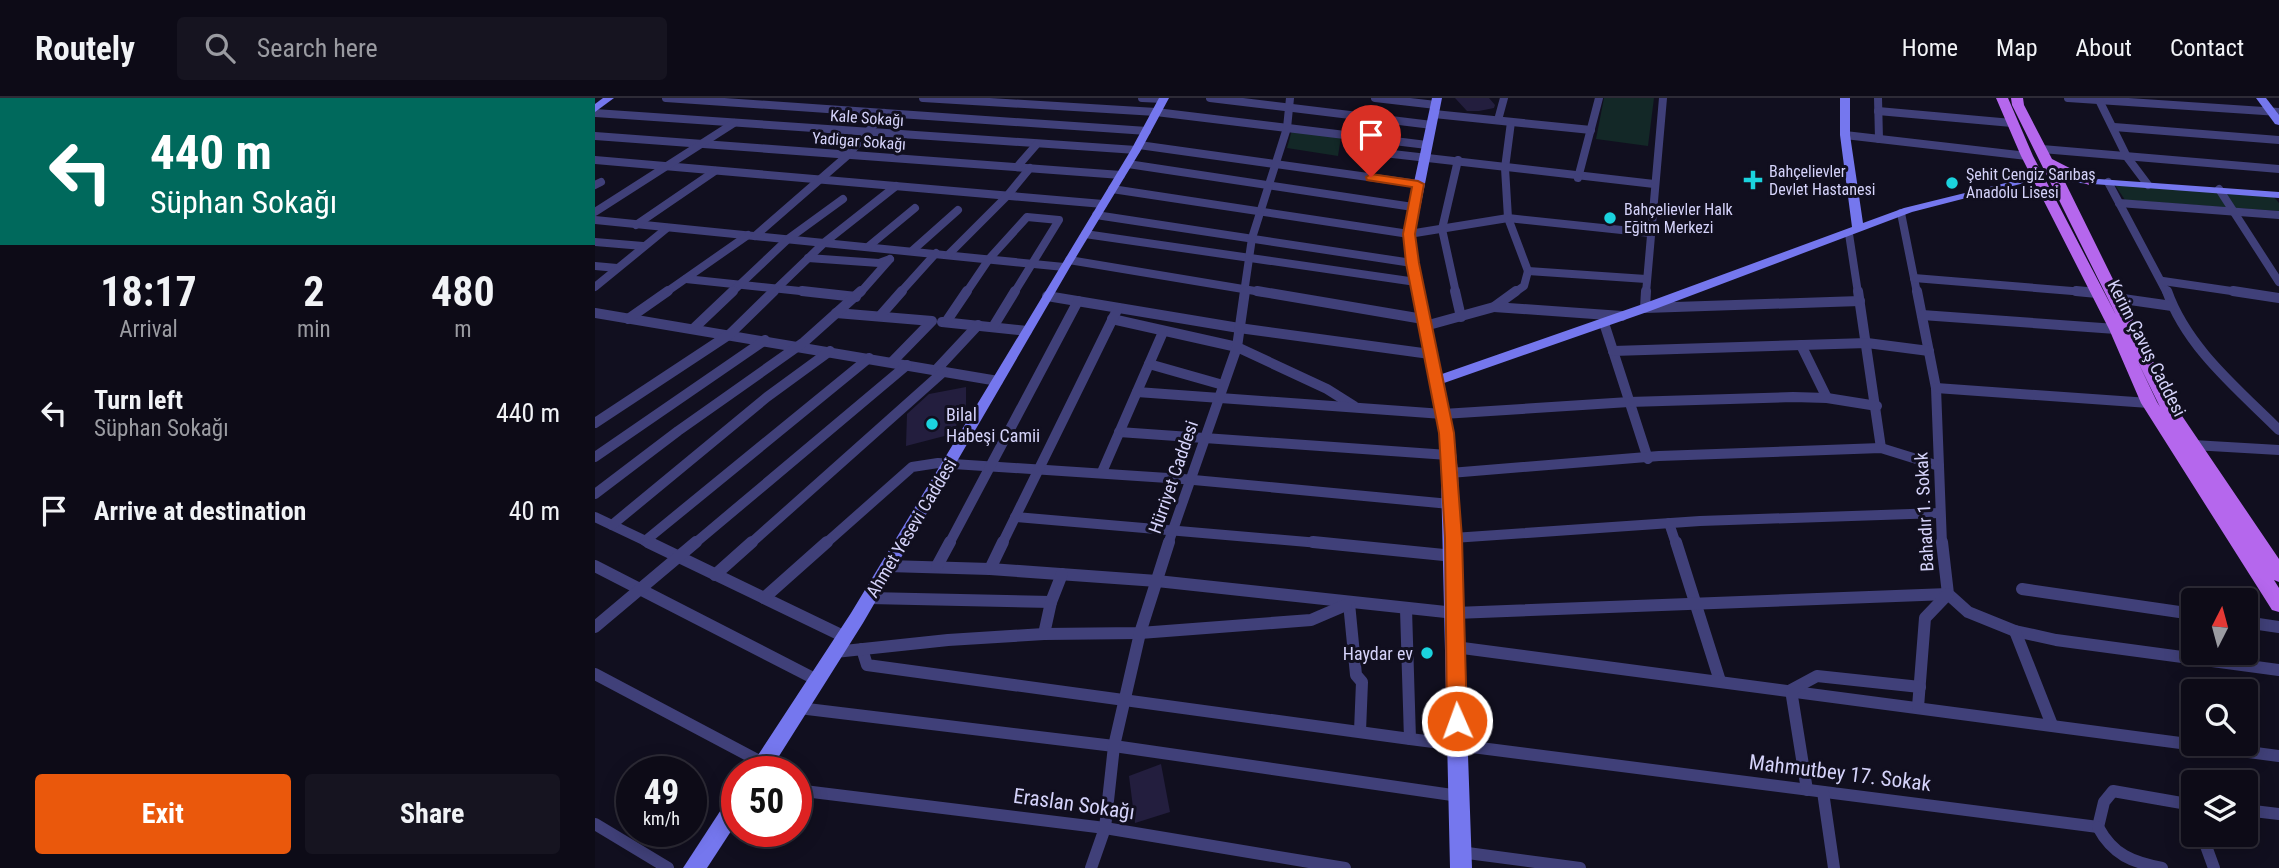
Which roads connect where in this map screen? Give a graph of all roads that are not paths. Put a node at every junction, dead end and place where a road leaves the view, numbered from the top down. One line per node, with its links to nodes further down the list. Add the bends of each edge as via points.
1 (609, 98): 22 (street)
2 (666, 98): 19 (street)
3 (771, 98): 19 (street)
4 (923, 98): 17 (street)
5 (1142, 98): 17 (street)
6 (1210, 98): 18 (street)
7 (1375, 98): 21 (street)
8 (1504, 98): 25 (street)
9 (1599, 98): 33 (street)
10 (1663, 98): 66 (street)
11 (1845, 98): 35 (street)
12 (1878, 98): 23 (street)
13 (2002, 98): 29 (main road, Kerim Çavuş Caddesi)
14 (2017, 98): 46 (main road, Kerim Çavuş Caddesi)
15 (2068, 98): 16 (street)
16 (2099, 100): 20 (street); 31 (street)
17 (1161, 103): 32 (street); 40 (street, Ahmet Yesevi Caddesi)
18 (1289, 103): 21 (street); 32 (street, Hürriyet Caddesi)
19 (762, 105): 24 (street)
20 (2273, 106): 27 (street)
21 (1434, 110): 25 (street); 44 (street)
22 (595, 111): 28 (street, Kale Sokağı)
23 (1878, 111): 29 (street); 38 (street)
24 (884, 113): 30 (street); 34 (street)
25 (1498, 120): 26 (street)
26 (1511, 122): 33 (street); 55 (street)
27 (2279, 122)
28 (734, 123): 34 (street, Kale Sokağı); 42 (street)
29 (2012, 123): 47 (main road, Kerim Çavuş Caddesi)
30 (1041, 124): 40 (street); 41 (street)
31 (2114, 127): 39 (street); 48 (street)
32 (1287, 128): 37 (street); 51 (street, Hürriyet Caddesi)
33 (1591, 130): 59 (street)
34 (867, 132): 41 (street, Kale Sokağı); 45 (street)
35 (1845, 135): 38 (street); 91 (street)
36 (595, 136): 42 (street, Yadigar Sokağı)
37 (1373, 139): 44 (street); 44 (street, via 1370,150)
38 (1879, 139): 47 (street)
39 (2279, 140)
40 (1141, 142): 43 (street, Kale Sokağı); 51 (street); 56 (street, Ahmet Yesevi Caddesi)
41 (1027, 143): 43 (street, Kale Sokağı)
42 (701, 144): 45 (street, Yadigar Sokağı); 52 (street)
43 (1037, 144): 53 (street)
44 (1425, 150): 49 (street); 63 (street)
45 (848, 155): 53 (street, Yadigar Sokağı); 62 (street)
46 (2045, 155): 48 (street); 61 (main road, Kerim Çavuş Caddesi); 64 (main road, via 2072,176)
47 (2027, 156): 60 (main road, Kerim Çavuş Caddesi)
48 (2127, 157): 57 (street); 68 (street)
49 (1458, 160): 55 (street); 90 (street)
50 (597, 162): 52 (street)
51 (1277, 164): 63 (street); 67 (street, Hürriyet Caddesi)
52 (666, 166): 58 (street); 82 (street)
53 (1017, 167): 54 (street, Yadigar Sokağı)
54 (1030, 168): 56 (street, Yadigar Sokağı); 74 (street)
55 (1505, 168): 59 (street); 86 (street)
56 (1124, 169): 67 (street, Yadigar Sokağı); 70 (street, Ahmet Yesevi Caddesi)
57 (2279, 169)
58 (715, 171): 62 (street); 88 (street)
59 (1578, 178): 66 (street)
60 (2038, 178): 61 (main road); 84 (street); 126 (main road, Kerim Çavuş Caddesi)
61 (2057, 179): 64 (street); 130 (main road, Kerim Çavuş Caddesi)
62 (821, 180): 69 (street); 95 (street)
63 (1419, 180): 77 (street)
64 (2089, 181): 65 (street)
65 (2108, 182): 68 (street); 76 (street)
66 (1654, 184): 92 (street)
67 (1270, 185): 77 (street, Yadigar Sokağı); 81 (street, Hürriyet Caddesi)
68 (2148, 185): 71 (street)
69 (896, 186): 74 (street); 99 (street)
70 (1112, 189): 80 (street, Ahmet Yesevi Caddesi); 81 (street)
71 (2218, 189): 72 (street); 73 (street); 83 (street)
72 (2279, 189)
73 (2279, 195)
74 (1007, 196): 80 (street); 105 (street)
75 (843, 199): 97 (street)
76 (2119, 202): 83 (street); 119 (street)
77 (1413, 206): 94 (street)
78 (915, 208): 101 (street)
79 (958, 209): 103 (street)
80 (1100, 209): 93 (street, Ahmet Yesevi Caddesi); 96 (street)
81 (1263, 211): 94 (street); 96 (street, Hürriyet Caddesi)
82 (595, 212)
83 (2234, 212): 85 (street); 121 (street)
84 (1901, 213): 91 (street); 117 (street, Bahadır 1. Sokak)
85 (2279, 215)
86 (1508, 218): 90 (street); 92 (street); 115 (street)
87 (595, 220): 88 (street)
88 (636, 225): 89 (street)
89 (667, 228): 95 (street); 100 (street)
90 (1441, 229): 94 (street); 145 (street)
91 (1854, 232): 133 (street); 137 (street)
92 (1650, 233): 116 (street)
93 (1085, 234): 107 (street); 110 (street, Ahmet Yesevi Caddesi)
94 (1409, 234): 111 (street)
95 (752, 236): 97 (street); 118 (street)
96 (1252, 238): 107 (street, Hürriyet Caddesi); 111 (street)
97 (788, 239): 99 (street); 123 (street)
98 (595, 242): 100 (street)
99 (825, 242): 101 (street); 106 (street)
100 (643, 246): 114 (street)
101 (869, 246): 102 (street)
102 (899, 249): 103 (street); 108 (street)
103 (913, 250): 104 (street)
104 (936, 253): 105 (street); 143 (street)
105 (949, 254): 109 (street)
106 (809, 258): 108 (street, via 879,263); 124 (street)
107 (1249, 258): 120 (street); 125 (street, Hürriyet Caddesi)
108 (890, 259): 129 (street)
109 (989, 259): 112 (street); 112 (street, via 1027,217 1059,220); 150 (street)
110 (1066, 263): 112 (street); 125 (street); 127 (street, Ahmet Yesevi Caddesi)
111 (1412, 263): 120 (street)
112 (1034, 264): 154 (street)
113 (595, 266): 114 (street)
114 (617, 268): 122 (street)
115 (1528, 271): 116 (street); 135 (street, via 1524,286)
116 (1646, 278): 137 (street)
117 (1914, 278): 126 (street); 142 (street, Bahadır 1. Sokak)
118 (686, 279): 123 (street); 146 (street)
119 (2163, 281): 128 (street); 134 (street)
120 (1416, 282): 151 (street)
121 (2279, 282)
122 (597, 284)
123 (740, 285): 124 (street); 155 (street)
124 (777, 288): 129 (street); 160 (street)
125 (1244, 289): 151 (street); 156 (street, Hürriyet Caddesi)
126 (2097, 293): 157 (main road, Kerim Çavuş Caddesi)
127 (1047, 296): 132 (street); 158 (street, Ahmet Yesevi Caddesi)
128 (2268, 296): 131 (street); 138 (street)
129 (856, 297): 140 (street)
130 (2116, 298): 134 (street); 191 (main road, Kerim Çavuş Caddesi, via 2169,409)
131 (2279, 298)
132 (1078, 301): 136 (street); 199 (street)
133 (1860, 301): 137 (street); 162 (street)
134 (2172, 306): 188 (street, via 2206,358)
135 (1494, 307): 144 (street); 145 (street)
136 (1118, 308): 147 (street); 156 (street)
137 (1645, 308): 144 (street)
138 (2279, 309)
139 (595, 313): 141 (street)
140 (836, 313): 143 (street); 164 (street)
141 (612, 315): 146 (street); 149 (street)
142 (1922, 315): 157 (street); 168 (street, Bahadır 1. Sokak)
143 (880, 316): 148 (street)
144 (1622, 316): 152 (street)
145 (1461, 317): 151 (street)
146 (628, 319): 155 (street)
147 (1112, 319): 159 (street); 200 (street)
148 (932, 321): 150 (street); 171 (street)
149 (595, 322)
150 (946, 322): 153 (street)
151 (1424, 322): 169 (street)
152 (1604, 323): 167 (street); 176 (street)
153 (978, 325): 154 (street); 174 (street)
154 (993, 327): 158 (street)
155 (693, 328): 160 (street)
156 (1239, 328): 165 (street, Hürriyet Caddesi); 169 (street)
157 (2116, 328): 183 (main road, Kerim Çavuş Caddesi)
158 (1027, 331): 175 (street, Ahmet Yesevi Caddesi)
159 (1163, 332): 165 (street); 172 (street)
160 (730, 334): 161 (street); 187 (street)
161 (765, 340): 164 (street); 195 (street)
162 (1867, 344): 163 (street); 168 (street); 184 (street)
163 (1801, 345): 167 (street); 181 (street)
164 (799, 346): 166 (street); 204 (street)
165 (1237, 347): 177 (street, Hürriyet Caddesi); 185 (street, via 1327,389)
166 (830, 351): 170 (street); 210 (street)
167 (1613, 351): 182 (street)
168 (1929, 351): 178 (street, Bahadır 1. Sokak)
169 (1430, 354): 176 (street)
170 (869, 358): 171 (street); 213 (street)
171 (892, 362): 173 (street)
172 (1149, 364): 177 (street); 179 (street)
173 (907, 365): 174 (street); 215 (street)
174 (940, 371): 175 (street); 222 (street)
175 (998, 381): 197 (street, Ahmet Yesevi Caddesi)
176 (1436, 381): 186 (street)
177 (1223, 385): 180 (street, Hürriyet Caddesi)
178 (1936, 388): 183 (street); 198 (street, Bahadır 1. Sokak)
179 (1137, 392): 180 (street); 189 (street)
180 (1218, 398): 185 (street); 190 (street, Hürriyet Caddesi)
181 (1827, 398): 182 (street); 184 (street)
182 (1629, 402): 186 (street); 196 (street)
183 (2149, 403): 231 (main road, Kerim Çavuş Caddesi)
184 (1877, 406): 192 (street)
185 (1356, 408): 186 (street)
186 (1443, 414): 194 (street)
187 (595, 423)
188 (2279, 430)
189 (1119, 432): 190 (street); 201 (street)
190 (1205, 437): 194 (street); 203 (street, Hürriyet Caddesi)
191 (2193, 445): 193 (street); 221 (main road, Kerim Çavuş Caddesi)
192 (1881, 448): 196 (street); 198 (street)
193 (2279, 450)
194 (1448, 454): 202 (street)
195 (595, 457)
196 (1648, 460): 202 (street)
197 (949, 465): 199 (street); 217 (street, Ahmet Yesevi Caddesi); 227 (street, via 912,467)
198 (1939, 466): 206 (street, Bahadır 1. Sokak)
199 (988, 468): 200 (street); 218 (street)
200 (1037, 470): 201 (street); 208 (street)
201 (1102, 472): 203 (street)
202 (1450, 473): 205 (street)
203 (1189, 479): 205 (street); 211 (street, Hürriyet Caddesi)
204 (595, 494)
205 (1450, 504): 212 (street)
206 (1940, 513): 209 (street); 226 (street, Bahadır 1. Sokak)
207 (595, 517): 210 (street)
208 (1014, 517): 211 (street); 219 (street)
209 (1668, 523): 212 (street); 232 (street)
210 (612, 525): 213 (street)
211 (1174, 529): 214 (street); 223 (street, Hürriyet Caddesi)
212 (1453, 538): 214 (street)
213 (645, 541): 215 (street)
214 (1454, 556): 235 (street)
215 (678, 557): 222 (street); 225 (street)
216 (595, 566): 225 (street)
217 (888, 566): 218 (street); 228 (street, Ahmet Yesevi Caddesi)
218 (937, 566): 219 (street)
219 (990, 569): 220 (street)
220 (1062, 574): 223 (street); 229 (street)
221 (2279, 574)
222 (715, 575): 227 (street)
223 (1157, 581): 230 (street); 240 (street, Hürriyet Caddesi)
224 (2022, 589): 234 (street)
225 (639, 590): 238 (street); 248 (street)
226 (1948, 594): 232 (street); 239 (street, Bahadır 1. Sokak, via 1968,612); 250 (street, via 1925,618)
227 (764, 598): 242 (street)
228 (869, 598): 229 (street); 242 (street, Ahmet Yesevi Caddesi)
229 (1051, 602): 241 (street)
230 (1349, 603): 233 (street); 240 (street, via 1311,620); 256 (street, via 1356,675 1361,682)
231 (2279, 604)
232 (1698, 605): 235 (street); 249 (street)
233 (1406, 609): 235 (street); 257 (street)
234 (2181, 612)
235 (1455, 613): 243 (street)
236 (2258, 624): 237 (street)
237 (2279, 626)
238 (595, 627)
239 (2015, 631): 246 (street, Bahadır 1. Sokak); 255 (street)
240 (1140, 633): 241 (street); 252 (street, Hürriyet Caddesi)
241 (1044, 634): 244 (street)
242 (845, 637): 245 (street, Ahmet Yesevi Caddesi)
243 (1455, 647): 249 (street); 259 (street)
244 (862, 649): 245 (street); 252 (street, Mahmutbey 17. Sokak, via 867,665)
245 (835, 652): 248 (street, Ahmet Yesevi Caddesi)
246 (2279, 670)
247 (595, 674): 260 (street)
248 (817, 680): 254 (street, Ahmet Yesevi Caddesi)
249 (1720, 681): 251 (street)
250 (1920, 687): 251 (street, via 1817,676); 253 (street)
251 (1791, 690): 253 (street); 263 (street)
252 (1126, 702): 256 (street, Mahmutbey 17. Sokak); 258 (street, Hürriyet Caddesi)
253 (1918, 707): 255 (street)
254 (799, 708): 258 (street); 261 (street, Ahmet Yesevi Caddesi)
255 (2052, 725): 262 (street)
256 (1360, 731): 257 (street, Mahmutbey 17. Sokak)
257 (1410, 739): 259 (street, Mahmutbey 17. Sokak)
258 (1114, 746): 266 (street); 273 (street, Hürriyet Caddesi)
259 (1458, 746): 263 (street, Mahmutbey 17. Sokak); 266 (street)
260 (740, 756)
261 (767, 756)
262 (2279, 756)
263 (1807, 790): 265 (street, Mahmutbey 17. Sokak)
264 (812, 792): 273 (street, Eraslan Sokağı)
265 (1823, 792): 272 (street, Mahmutbey 17. Sokak); 281 (street)
266 (1459, 796): 275 (street)
267 (2181, 805): 272 (street, via 2113,791 2104,802)
268 (2258, 812): 269 (street)
269 (2279, 814)
270 (595, 824): 276 (street)
271 (721, 827): 277 (street)
272 (2098, 827): 282 (street, via 2108,847 2132,863)
273 (1105, 828): 278 (street, Hürriyet Caddesi); 279 (street, Eraslan Sokağı)
274 (2206, 847): 283 (street)
275 (1460, 860): 280 (street)
276 (668, 868)
277 (694, 868)
278 (1091, 868)
279 (1345, 868)
280 (1580, 868)
281 (1834, 868)
282 (2162, 868)
283 (2214, 868)

